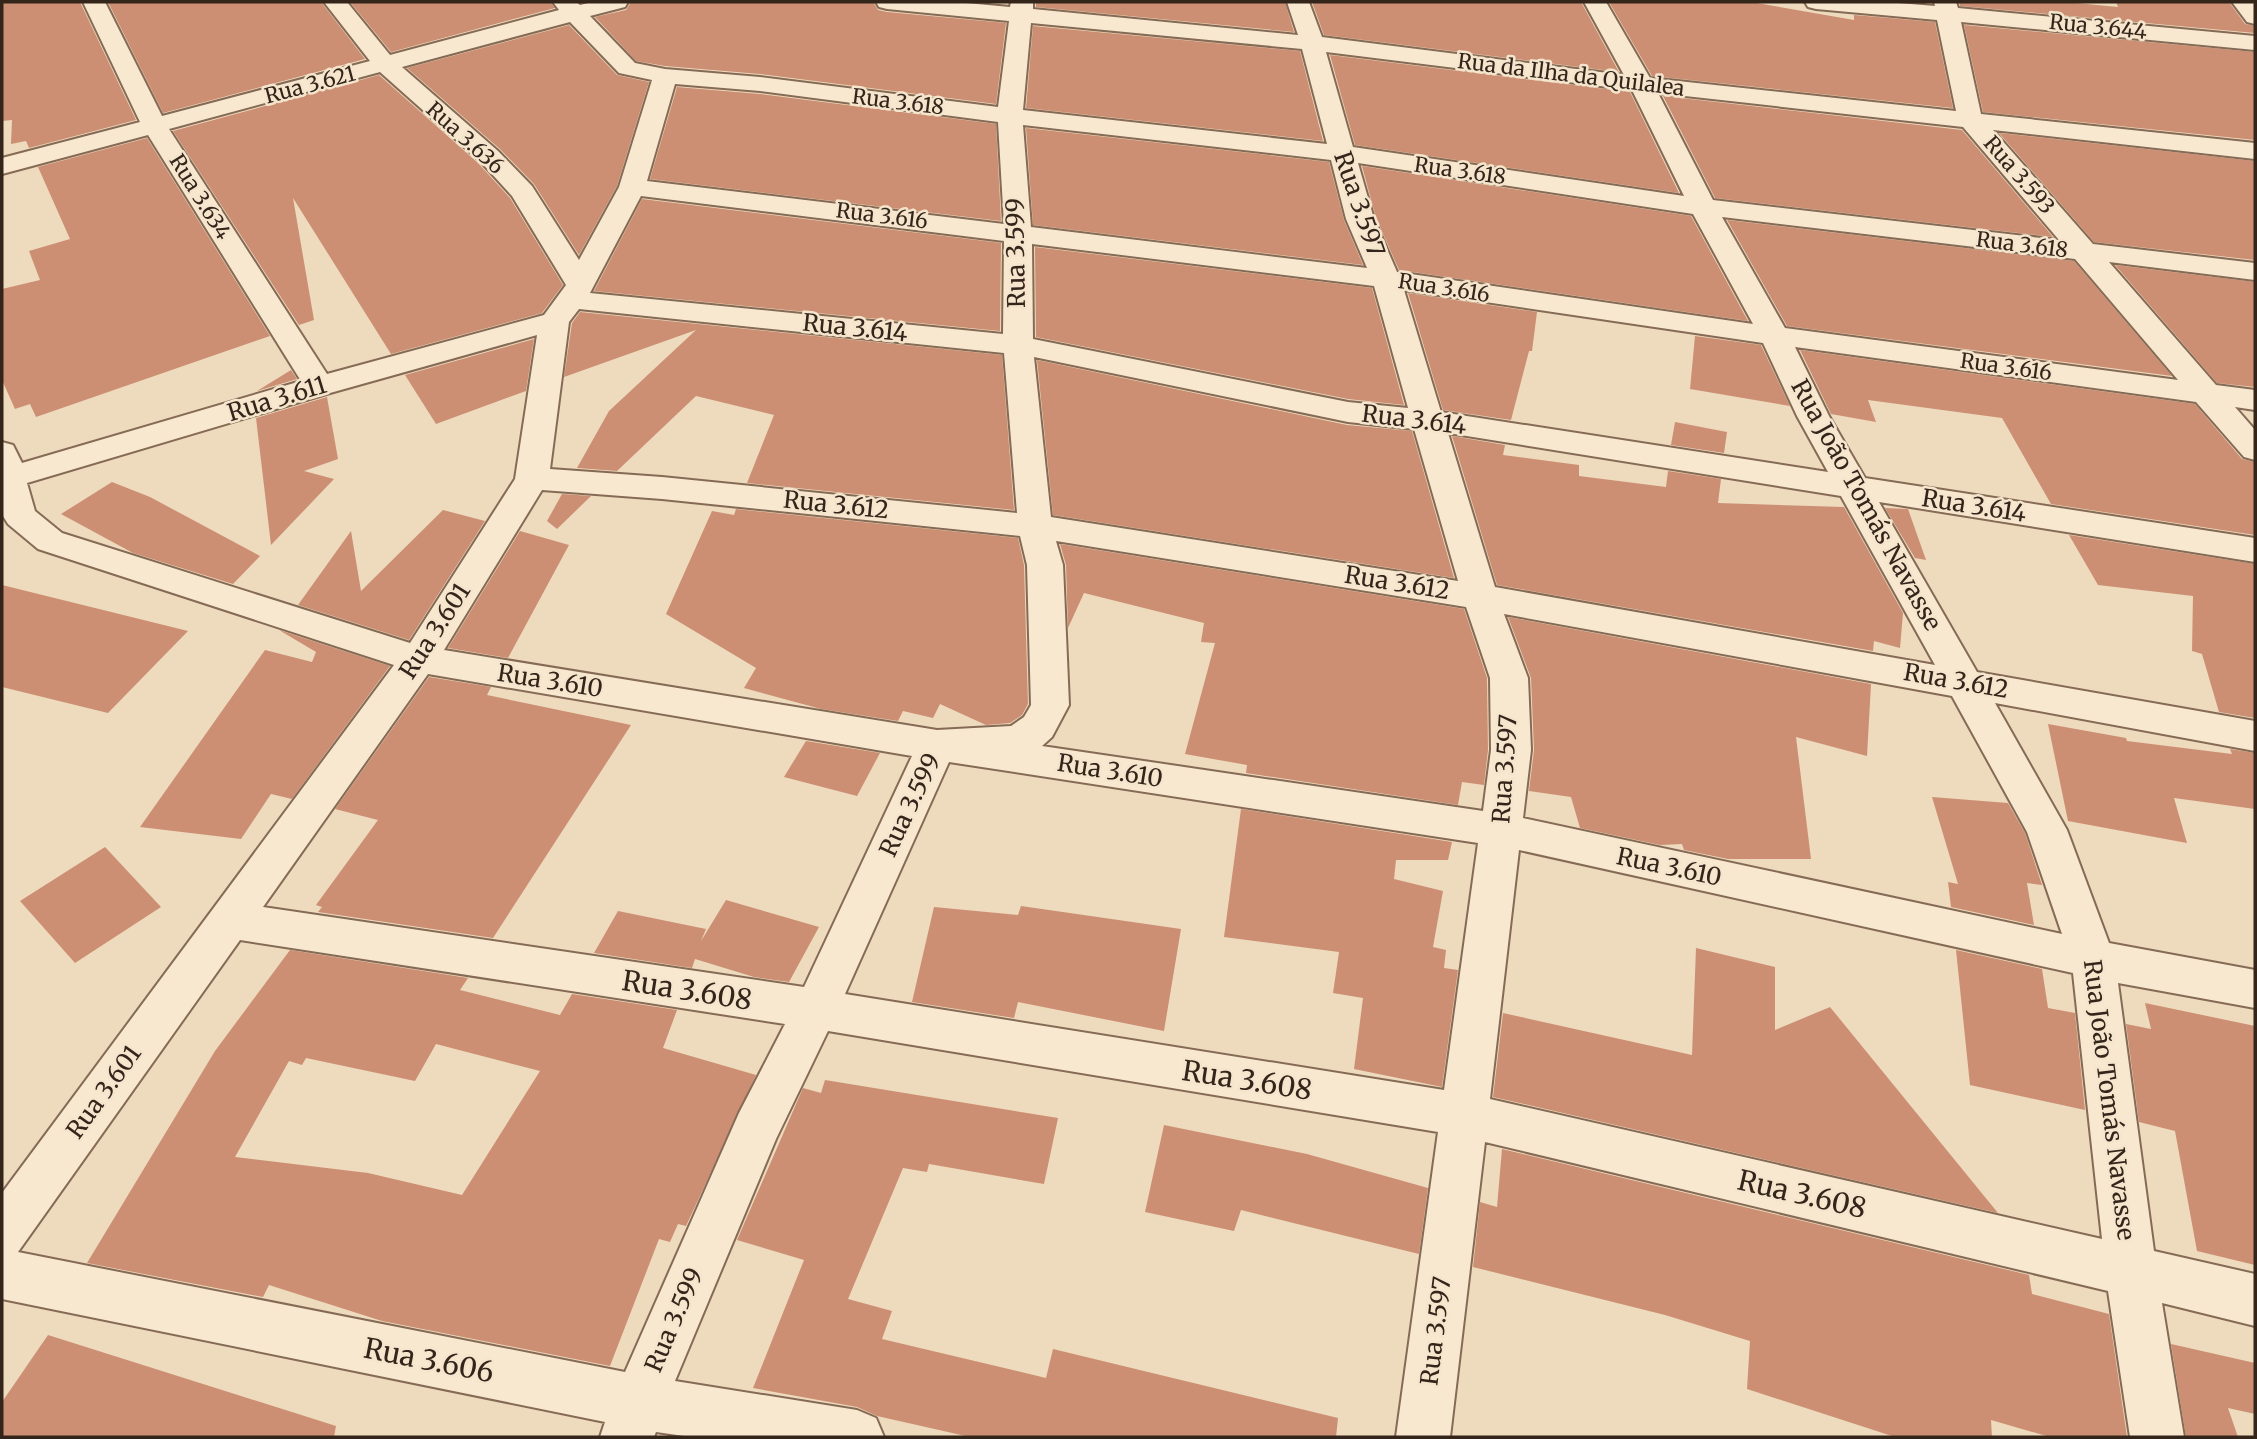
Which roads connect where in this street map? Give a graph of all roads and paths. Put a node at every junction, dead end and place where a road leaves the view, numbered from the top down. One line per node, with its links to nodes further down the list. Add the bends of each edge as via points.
1 (94, 2): 20 (street, Rua 3.634)
2 (335, 2): 15 (street, Rua 3.636)
3 (617, 2): 10 (street, Rua 3.621)
4 (887, 2): 11 (street, Rua da Ilha da Quilalea)
5 (1298, 2): 13 (street, Rua 3.597)
6 (1595, 2): 17 (street, Rua João Tomás Navasse)
7 (1816, 2): 9 (street, Rua 3.644)
8 (2243, 2): 12 (street)
9 (1947, 7): 14 (street, Rua 3.644); 19 (street, Rua 3.593)
10 (570, 8): 15 (street, Rua 3.621); 16 (street, via 627,68)
11 (1022, 9): 13 (street, Rua da Ilha da Quilalea); 18 (street, Rua 3.599)
12 (2255, 17)
13 (1312, 43): 17 (street, Rua da Ilha da Quilalea); 22 (street, Rua 3.597)
14 (2255, 43)
15 (386, 65): 20 (street, Rua 3.621); 30 (street, Rua 3.636, via 523,192)
16 (665, 76): 18 (street, Rua 3.618); 24 (street, Rua 3.601)
17 (1641, 84): 19 (street, Rua da Ilha da Quilalea); 25 (street, Rua João Tomás Navasse)
18 (1010, 115): 22 (street, Rua 3.618); 26 (street, Rua 3.599)
19 (1970, 120): 21 (street, Rua da Ilha da Quilalea); 27 (street, Rua 3.593)
20 (154, 125): 23 (street, Rua 3.621); 33 (street, Rua 3.634)
21 (2255, 151)
22 (1341, 153): 25 (street, Rua 3.618); 29 (street, Rua 3.597, via 1360,219)
23 (2, 166)
24 (632, 187): 26 (street, Rua 3.616); 30 (street, Rua 3.601)
25 (1703, 207): 27 (street, Rua 3.618); 31 (street, Rua João Tomás Navasse)
26 (1018, 232): 29 (street, Rua 3.616); 32 (street, Rua 3.599)
27 (2087, 253): 28 (street, Rua 3.618); 34 (street, Rua 3.593)
28 (2255, 271)
29 (1386, 279): 31 (street, Rua 3.616); 36 (street, Rua 3.597)
30 (569, 302): 32 (street, Rua 3.614); 33 (street, Rua 3.611); 39 (street, Rua 3.601)
31 (1776, 336): 34 (street, Rua 3.616); 40 (street, Rua João Tomás Navasse, via 1813,416)
32 (1018, 345): 36 (street, Rua 3.614, via 1348,412); 41 (street, Rua 3.599)
33 (319, 386): 38 (street, Rua 3.611)
34 (2207, 395): 35 (street, Rua 3.616); 37 (street, Rua 3.593)
35 (2255, 400)
36 (1426, 420): 40 (street, Rua 3.614); 43 (street, Rua 3.597)
37 (2255, 450)
38 (4, 470): 44 (street, Rua 3.610, via 20,516 50,541)
39 (532, 479): 41 (street, Rua 3.612); 44 (street, Rua 3.601)
40 (1854, 486): 42 (street, Rua 3.614); 45 (street, Rua João Tomás Navasse)
41 (1035, 526): 43 (street, Rua 3.612); 47 (street, Rua 3.599, via 1045,565 1050,705 1027,736)
42 (2255, 550)
43 (1480, 597): 45 (street, Rua 3.612); 48 (street, Rua 3.597, via 1509,678 1511,750)
44 (419, 659): 47 (street, Rua 3.610); 49 (street, Rua 3.601)
45 (1965, 683): 46 (street, Rua 3.612); 50 (street, Rua João Tomás Navasse, via 2047,830)
46 (2255, 736)
47 (937, 745): 48 (street, Rua 3.610); 52 (street, Rua 3.599)
48 (1501, 830): 50 (street, Rua 3.610); 53 (street, Rua 3.597)
49 (228, 920): 52 (street, Rua 3.608); 54 (street, Rua 3.601)
50 (2093, 959): 51 (street, Rua 3.610); 55 (street, Rua João Tomás Navasse)
51 (2255, 989)
52 (816, 1009): 53 (street, Rua 3.608); 58 (street, Rua 3.599, via 756,1129)
53 (1465, 1115): 55 (street, Rua 3.608); 60 (street, Rua 3.597)
54 (2, 1234)
55 (2131, 1271): 57 (street, Rua 3.608); 61 (street, Rua João Tomás Navasse)
56 (2, 1274): 58 (street, Rua 3.606)
57 (2255, 1300)
58 (633, 1420): 59 (street, Rua 3.606)
59 (857, 1437)
60 (1423, 1437)
61 (2157, 1437)

